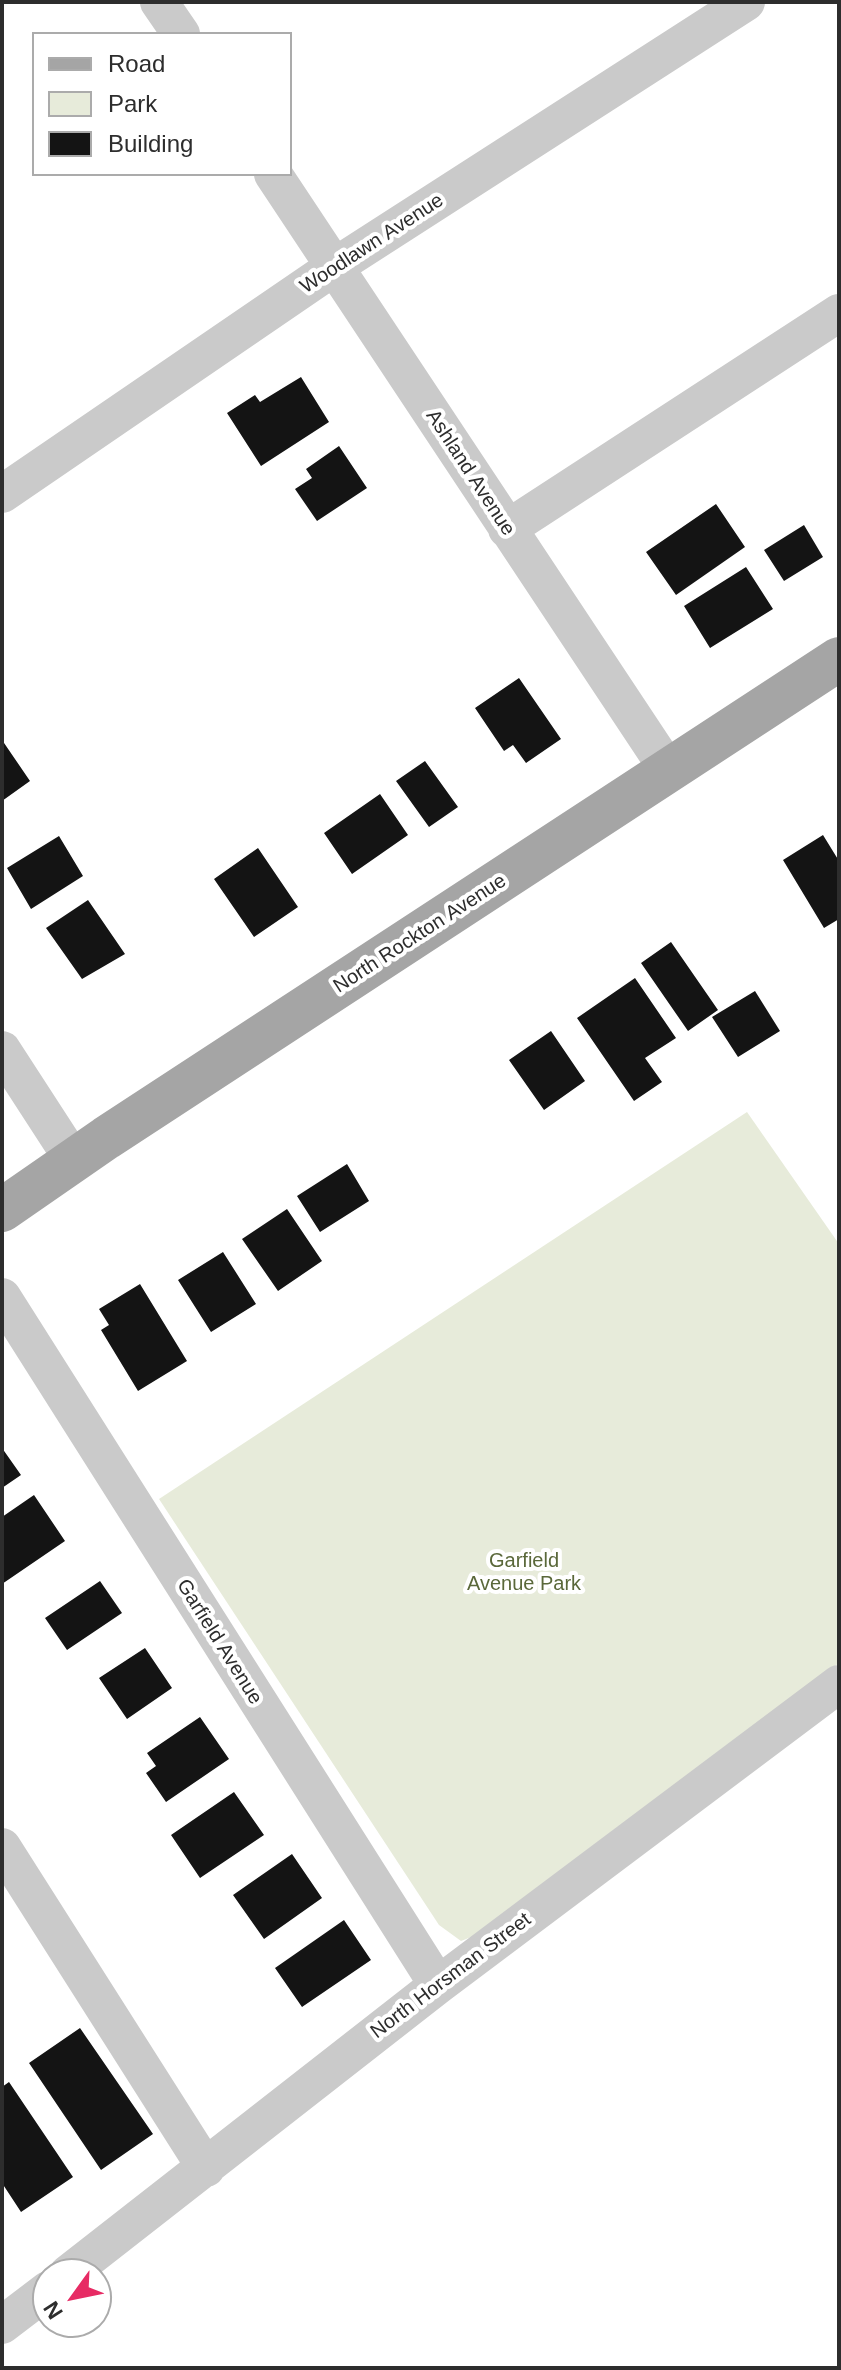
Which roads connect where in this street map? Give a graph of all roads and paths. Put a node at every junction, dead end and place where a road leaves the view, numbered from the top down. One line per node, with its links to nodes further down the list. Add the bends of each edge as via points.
1 (159, 2): 3 (street)
2 (746, 2): 5 (street, Woodlawn Avenue)
3 (180, 32)
4 (274, 176): 5 (street, Ashland Avenue)
5 (334, 267): 7 (street, Woodlawn Avenue); 8 (street, Ashland Avenue)
6 (839, 313): 8 (street)
7 (2, 494)
8 (507, 529): 10 (street, Ashland Avenue)
9 (839, 659): 10 (main road, North Rockton Avenue)
10 (669, 771): 12 (main road, North Rockton Avenue)
11 (2, 1050): 12 (street)
12 (74, 1161): 13 (main road, North Rockton Avenue)
13 (2, 1210)
14 (2, 1297): 17 (street, Garfield Avenue)
15 (839, 1684): 17 (street, North Horsman Street)
16 (2, 1847): 18 (street)
17 (438, 1985): 18 (street, North Horsman Street)
18 (206, 2168): 19 (street, North Horsman Street)
19 (89, 2258)
20 (32, 2302): 21 (street)
21 (2, 2325)

